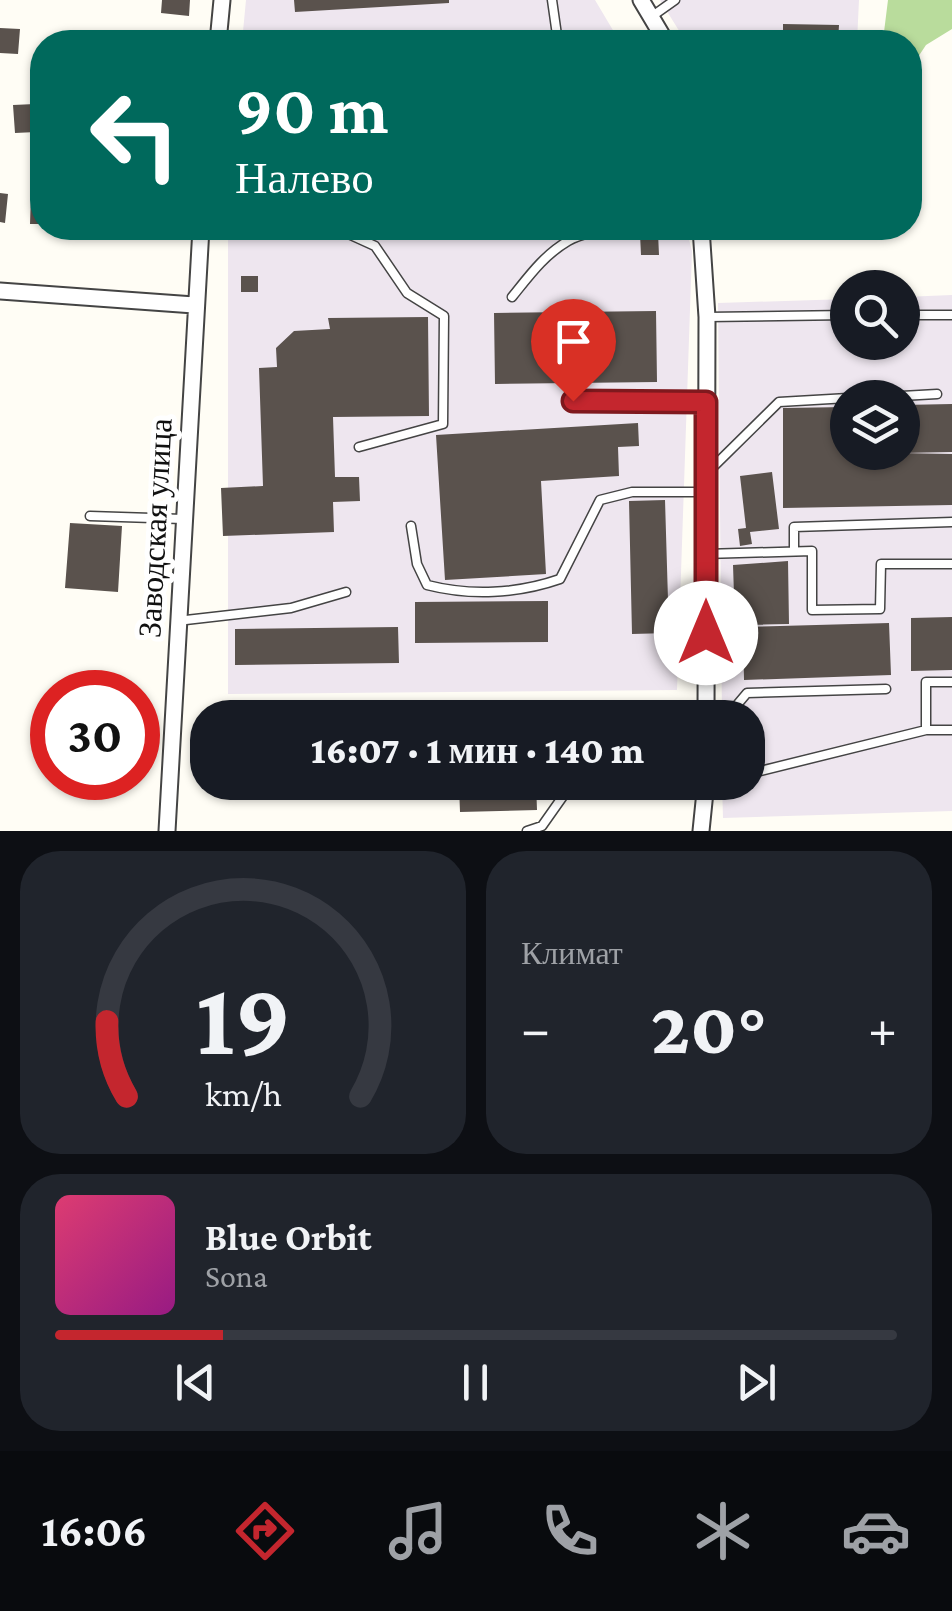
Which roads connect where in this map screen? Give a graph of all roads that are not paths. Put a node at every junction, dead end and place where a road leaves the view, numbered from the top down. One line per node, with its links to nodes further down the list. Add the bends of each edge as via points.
1 (222, 0): 6 (street)
2 (552, 0): 7 (lane)
3 (642, 0): 5 (street)
4 (675, 0): 5 (lane)
5 (651, 17): 8 (street)
6 (219, 30)
7 (556, 30)
8 (659, 30)
9 (200, 240): 15 (street, Заводская улица)
10 (361, 240): 25 (lane, via 375,246 407,293 444,316 444,424)
11 (569, 240): 14 (lane)
12 (703, 240): 18 (street)
13 (0, 291): 15 (street)
14 (512, 296)
15 (194, 305): 29 (street, Заводская улица)
16 (952, 314): 17 (lane)
17 (920, 315)
18 (707, 316): 19 (lane); 24 (street)
19 (830, 316)
20 (937, 394): 21 (lane)
21 (920, 395)
22 (830, 399): 26 (lane, via 779,402)
23 (573, 401): 24 (lane)
24 (706, 402): 26 (street)
25 (360, 447)
26 (706, 474): 27 (street)
27 (706, 492): 31 (lane, via 632,492 600,500 560,579 534,588 475,592 426,585); 33 (street)
28 (90, 516): 29 (lane)
29 (183, 519): 36 (street, Заводская улица)
30 (952, 522): 32 (lane, via 794,527)
31 (411, 526)
32 (794, 551): 33 (lane); 34 (lane, via 812,551 812,610 880,608 880,564)
33 (705, 554): 39 (street)
34 (952, 564)
35 (346, 592): 36 (lane, via 291,608)
36 (178, 622): 46 (street, Заводская улица)
37 (952, 682): 41 (lane, via 926,682)
38 (886, 689): 40 (lane, via 747,693)
39 (706, 700)
40 (741, 700)
41 (926, 730): 42 (lane); 43 (lane)
42 (952, 730)
43 (765, 770)
44 (560, 800): 47 (lane, via 542,826)
45 (706, 800): 48 (street)
46 (167, 831)
47 (527, 831)
48 (701, 831)

